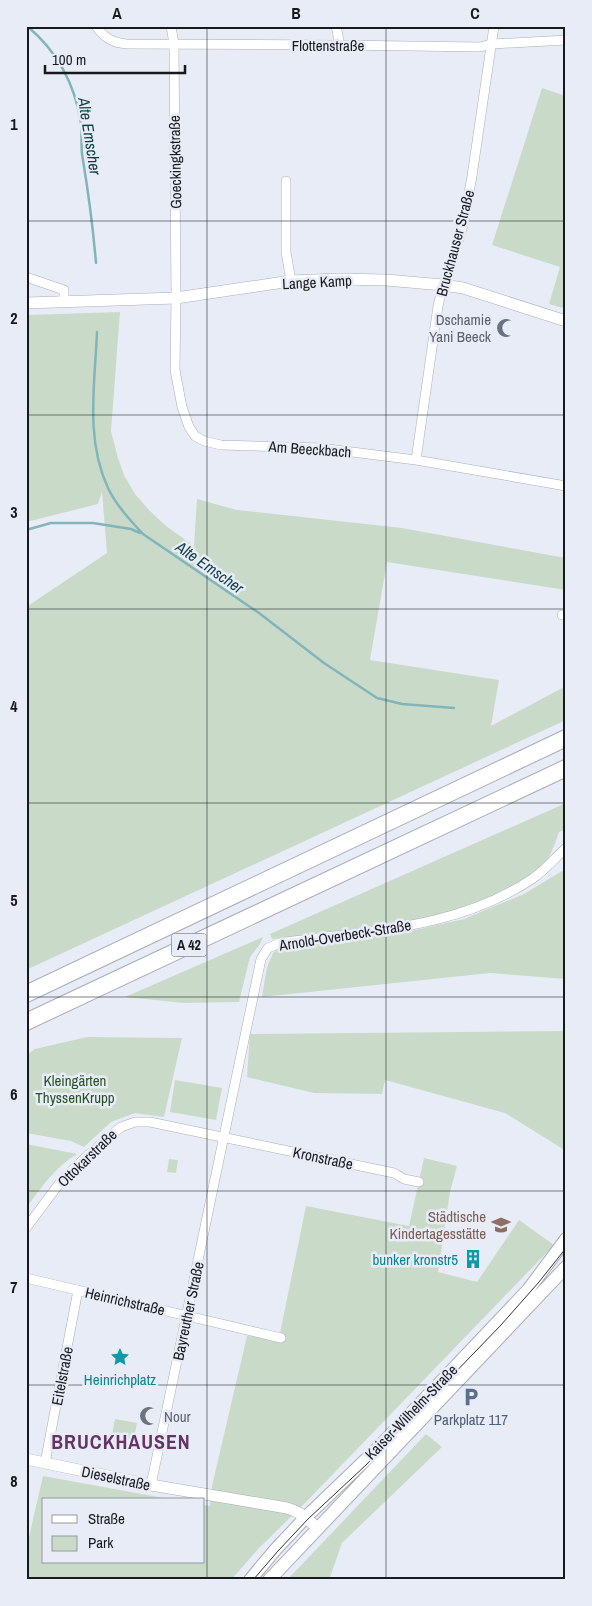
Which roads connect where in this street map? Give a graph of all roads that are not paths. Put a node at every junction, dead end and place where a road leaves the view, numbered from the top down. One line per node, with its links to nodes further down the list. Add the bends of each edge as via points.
1 (96, 26): 6 (street, Flottenstraße, via 104,36 119,43)
2 (171, 26): 6 (street, Goeckingkstraße)
3 (336, 26): 7 (street)
4 (494, 26): 8 (street, Bruckhauser Straße)
5 (566, 40): 8 (street, Flottenstraße)
6 (174, 44): 7 (street, Flottenstraße); 13 (street, Goeckingkstraße)
7 (340, 44): 8 (street, Flottenstraße, via 480,47)
8 (492, 44): 12 (street, Bruckhauser Straße, via 463,225)
9 (286, 181): 11 (street, via 286,252)
10 (26, 277): 14 (street, via 64,290)
11 (291, 282): 12 (street, Lange Kamp, via 338,279); 13 (street, Lange Kamp)
12 (443, 284): 16 (street, Lange Kamp); 17 (street, Bruckhauser Straße)
13 (176, 298): 14 (street, Lange Kamp); 17 (street, Am Beeckbach, via 175,370 182,407 195,436 221,445 320,448)
14 (64, 301): 15 (street, Lange Kamp)
15 (26, 303)
16 (566, 321)
17 (416, 460): 18 (street, Am Beeckbach)
18 (566, 486)
19 (566, 738): 24 (highway, A 42)
20 (566, 768): 22 (highway, A 42)
21 (566, 772): 22 (highway)
22 (540, 780): 25 (highway, A 42)
23 (566, 848): 26 (street, Arnold-Overbeck-Straße, via 534,878 476,909 401,928 280,942 268,948 261,959)
24 (26, 994)
25 (26, 1022)
26 (224, 1137): 27 (street, Kronstraße, via 394,1172 404,1179); 28 (street, Ottokarstraße, via 150,1122 135,1122 121,1127 62,1180); 33 (street, Bayreuther Straße)
27 (420, 1182)
28 (26, 1228)
29 (566, 1239): 38 (main road, Kaiser-Wilhelm-Straße, via 522,1297 380,1446)
30 (566, 1267): 39 (main road, Kaiser-Wilhelm-Straße)
31 (26, 1278): 32 (street, Heinrichstraße)
32 (78, 1290): 33 (street, Heinrichstraße); 36 (street, Eitelstraße)
33 (188, 1316): 34 (street, Heinrichstraße); 37 (street, Bayreuther Straße)
34 (281, 1338)
35 (26, 1459): 36 (street, Dieselstraße)
36 (45, 1463): 37 (street, Dieselstraße)
37 (151, 1485): 38 (street, Dieselstraße, via 287,1508)
38 (306, 1517): 39 (street, Dieselstraße); 40 (main road, Kaiser-Wilhelm-Straße)
39 (317, 1528): 41 (main road, Kaiser-Wilhelm-Straße)
40 (250, 1580)
41 (270, 1580)

